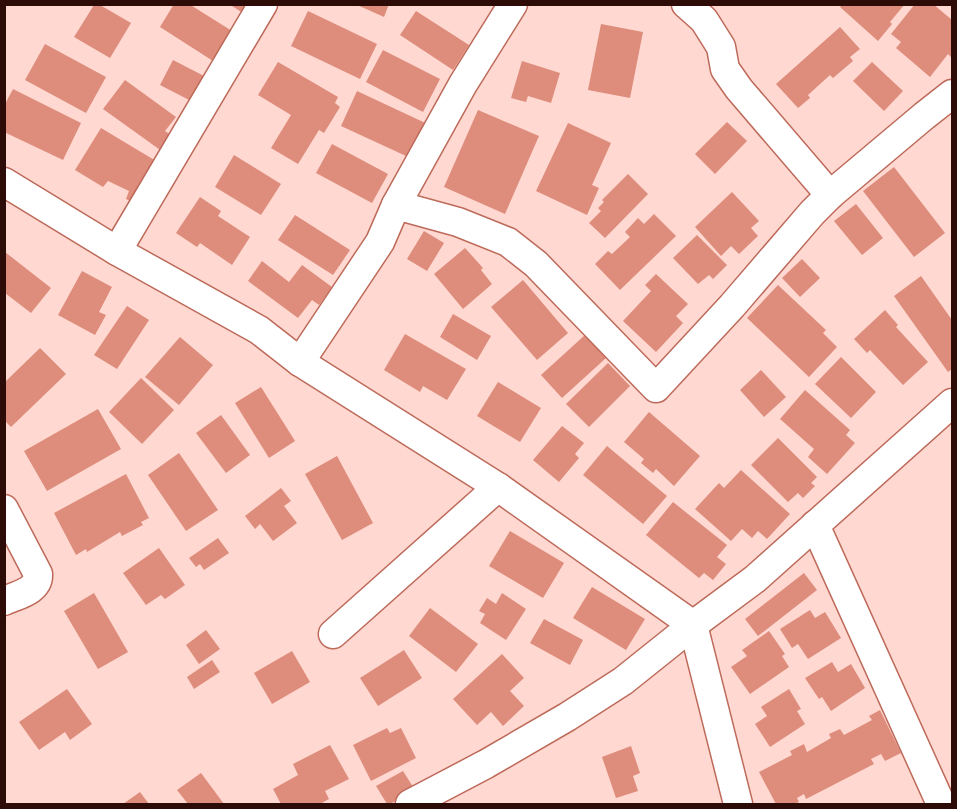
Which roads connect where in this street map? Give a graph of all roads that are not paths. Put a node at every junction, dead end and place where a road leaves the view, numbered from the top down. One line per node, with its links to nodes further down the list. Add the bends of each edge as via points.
1 (263, 4): 8 (street)
2 (513, 4): 7 (street)
3 (686, 4): 6 (street, via 704,20 721,47 725,69 739,89)
4 (952, 94): 6 (street)
5 (4, 182): 8 (street)
6 (830, 195): 7 (street, via 656,388 536,264 508,242 458,222)
7 (396, 205): 9 (street, via 380,242)
8 (117, 251): 9 (street, via 259,330)
9 (300, 362): 11 (street)
10 (952, 403): 13 (street)
11 (498, 487): 15 (street); 16 (street)
12 (4, 509): 14 (street, via 38,580 34,587)
13 (815, 525): 15 (street, via 755,579); 19 (street)
14 (4, 601)
15 (693, 625): 17 (street, via 623,681); 18 (street)
16 (333, 634)
17 (417, 803)
18 (738, 804)
19 (941, 804)

